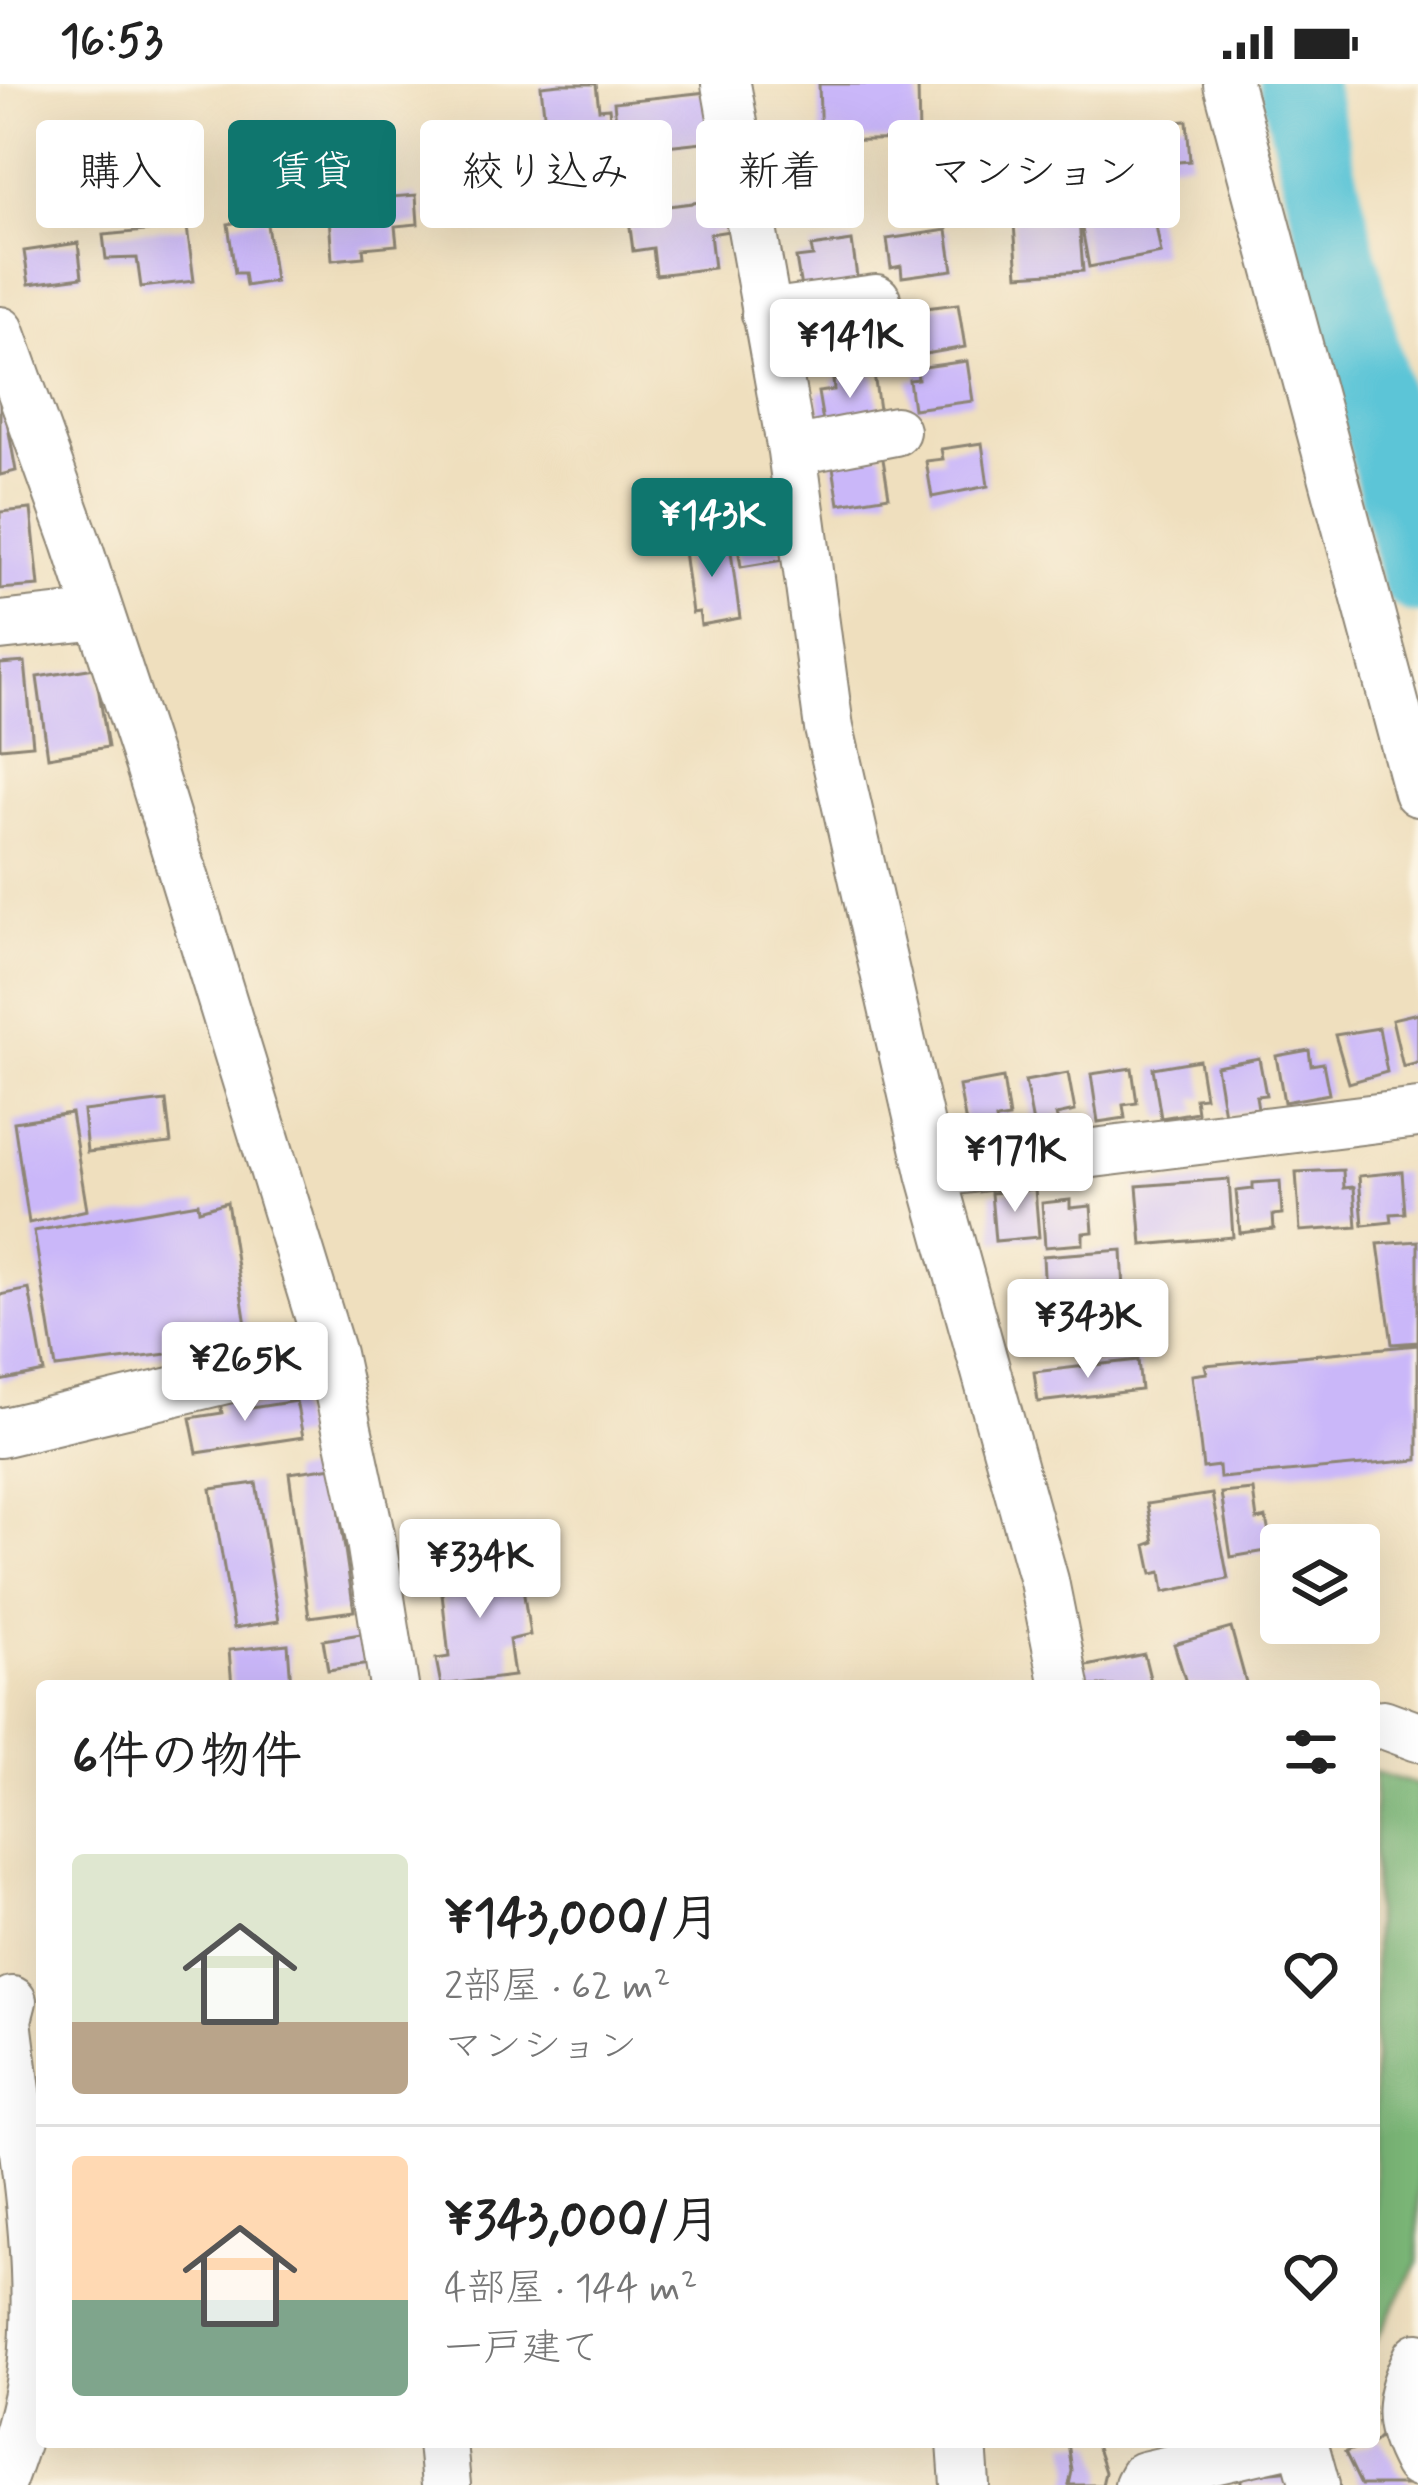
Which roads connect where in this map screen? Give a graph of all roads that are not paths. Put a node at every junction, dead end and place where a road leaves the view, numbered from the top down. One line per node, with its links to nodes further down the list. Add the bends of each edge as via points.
1 (726, 84): 4 (street)
2 (1228, 84): 10 (street)
3 (876, 299): 4 (street)
4 (766, 314): 7 (street)
5 (2, 341): 8 (street)
6 (896, 431): 7 (street)
7 (791, 451): 12 (street, via 829,728)
8 (100, 615): 9 (street); 13 (street)
9 (0, 626)
10 (1418, 792)
11 (1418, 1113): 12 (street)
12 (931, 1173): 16 (street)
13 (331, 1354): 14 (street); 15 (street)
14 (0, 1433)
15 (393, 1680)
16 (1064, 1680)
17 (1380, 1725): 18 (street)
18 (1418, 1737)
19 (18, 2000): 28 (street, via 8,2020 36,2300 32,2371)
20 (1418, 2356): 21 (street)
21 (1387, 2412): 26 (street)
22 (443, 2448): 29 (street)
23 (962, 2448): 30 (street)
24 (1256, 2448): 27 (street)
25 (1305, 2448): 31 (street)
26 (1418, 2463)
27 (1136, 2468)
28 (0, 2485)
29 (446, 2485)
30 (965, 2485)
31 (1315, 2485)

